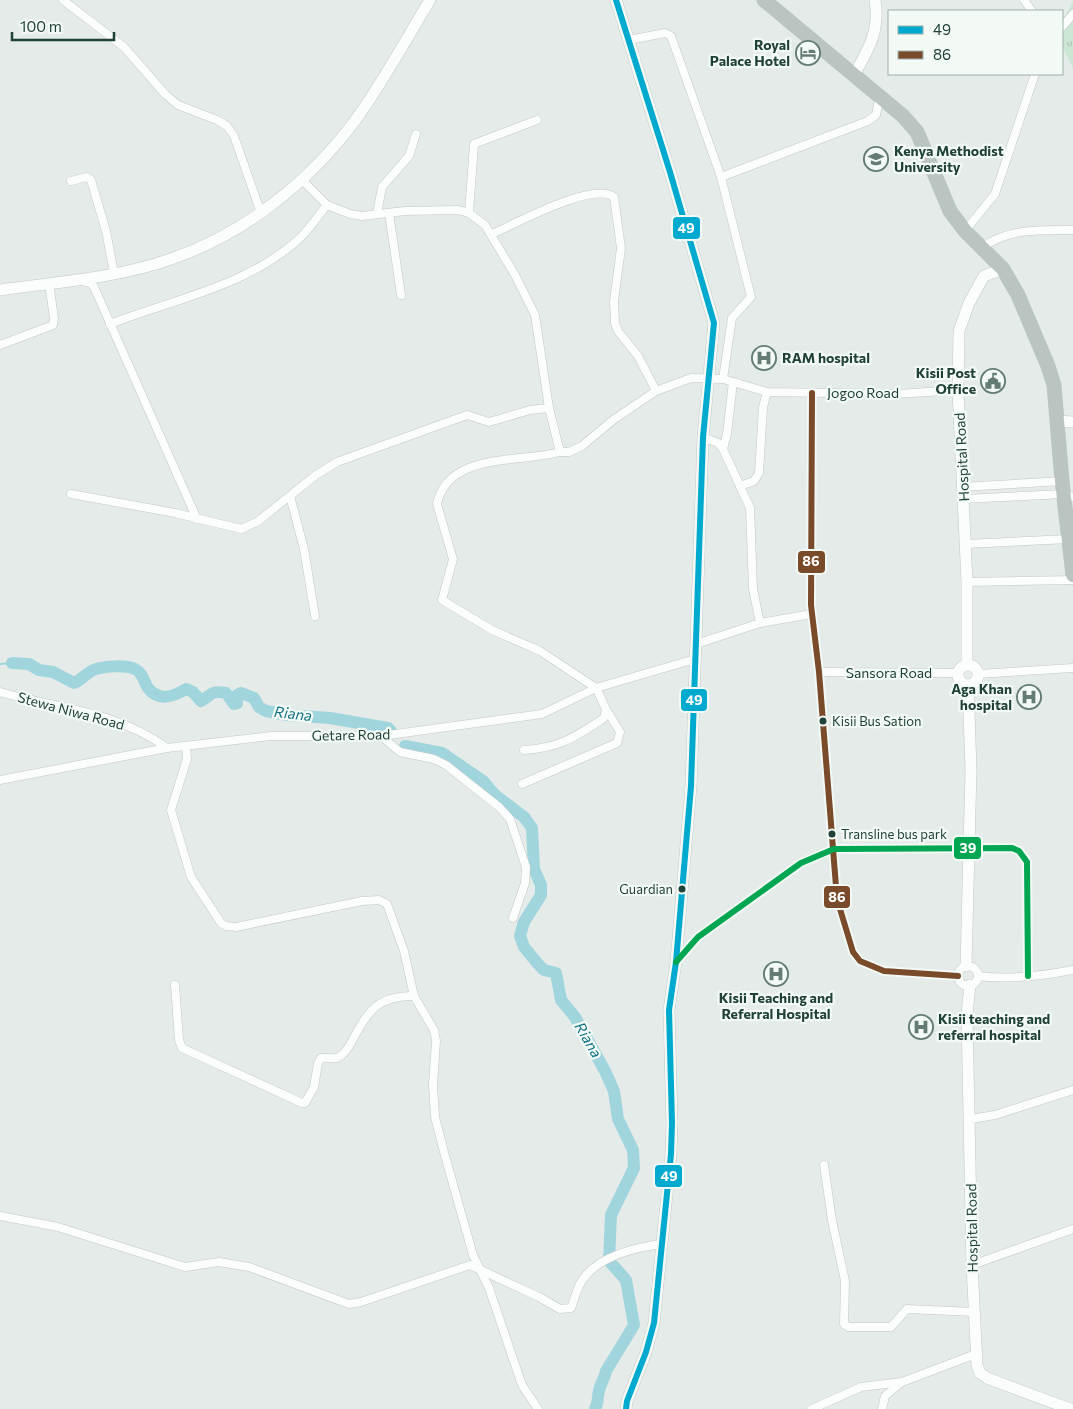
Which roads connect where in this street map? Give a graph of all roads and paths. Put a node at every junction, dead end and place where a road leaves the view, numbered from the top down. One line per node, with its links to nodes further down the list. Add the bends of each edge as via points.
1 (63, 0): 18 (street, via 124,47 178,105 227,126 234,136)
2 (430, 0): 16 (street, via 354,122)
3 (616, 0): 8 (street)
4 (764, 0): 9 (highway)
5 (875, 0): 9 (street, via 874,36)
6 (1073, 14): 7 (street)
7 (1063, 26)
8 (629, 40): 14 (street, via 664,33 671,36); 35 (street, via 714,323)
9 (855, 73): 11 (highway)
10 (1035, 75): 22 (street, via 995,194)
11 (880, 96): 14 (street, via 876,115 868,122); 22 (highway, via 917,132 945,203)
12 (537, 120): 20 (street, via 474,144)
13 (416, 134): 21 (street, via 409,156 382,187)
14 (722, 177): 34 (street, via 752,297 732,318)
15 (70, 181): 27 (street, via 87,177 91,180)
16 (303, 181): 17 (street); 18 (street)
17 (327, 205): 21 (street, via 350,214); 32 (street, via 301,237 266,263 212,289)
18 (261, 213): 27 (street, via 193,250 141,268)
19 (389, 213): 20 (street, via 458,210); 21 (street); 31 (street)
20 (469, 213): 24 (street)
21 (377, 214)
22 (965, 230): 25 (highway)
23 (1073, 230): 25 (street, via 1001,235)
24 (492, 234): 37 (street, via 573,199 603,194 614,197 622,248 614,301 615,323); 41 (street, via 535,315)
25 (983, 247): 26 (highway)
26 (1003, 269): 38 (street, Hospital Road, via 984,276 962,322); 42 (highway, via 1018,295 1048,366 1054,385)
27 (114, 273): 28 (street)
28 (77, 280): 29 (street); 32 (street, via 91,283)
29 (49, 283): 30 (street); 33 (street, via 53,326)
30 (0, 290)
31 (401, 295)
32 (110, 324): 52 (street)
33 (0, 345)
34 (723, 379): 35 (street, Jogoo Road); 36 (street, Jogoo Road)
35 (709, 380): 37 (street, Jogoo Road, via 691,378); 44 (street)
36 (733, 382): 39 (street, Jogoo Road); 45 (street)
37 (656, 390): 46 (street, Jogoo Road, via 582,446)
38 (958, 390): 40 (street, Jogoo Road, via 897,394); 49 (street, Hospital Road)
39 (767, 392): 40 (street, Jogoo Road); 47 (street, via 759,473 754,481)
40 (812, 393): 58 (street)
41 (548, 408): 46 (street); 51 (street, via 489,422 467,415 428,428 325,468)
42 (1056, 422): 43 (street); 48 (highway)
43 (1073, 422)
44 (703, 437): 45 (street, via 718,443); 61 (street)
45 (723, 449): 47 (street)
46 (560, 452): 69 (street, Jogoo Road, via 469,467 448,481 437,504 453,559 442,597 492,630 540,651)
47 (740, 486): 60 (street, via 750,508 753,589)
48 (1066, 491): 49 (street); 49 (street); 53 (highway)
49 (963, 493): 54 (street, Hospital Road)
50 (71, 494): 52 (street)
51 (290, 496): 52 (street, via 257,522 241,529); 59 (street, via 304,549)
52 (197, 519)
53 (1069, 538): 54 (street); 55 (highway)
54 (966, 544): 57 (street, Hospital Road)
55 (1073, 575)
56 (1073, 580): 57 (street)
57 (967, 582): 63 (street, Hospital Road)
58 (812, 614): 60 (street); 65 (street)
59 (315, 616)
60 (760, 623): 61 (street)
61 (696, 644): 62 (street)
62 (695, 659): 69 (street, Getare Road); 81 (street, via 691,786)
63 (967, 664): 66 (street); 67 (street, via 976,668)
64 (1073, 668): 67 (street)
65 (819, 672): 66 (street, Sansora Road); 79 (street)
66 (958, 673): 68 (street, via 960,682)
67 (978, 674): 68 (street, via 976,681)
68 (968, 685): 78 (street)
69 (596, 688): 71 (street); 72 (street, Getare Road, via 542,714)
70 (0, 692): 74 (street, Stewa Niwa Road, via 104,717 151,736)
71 (606, 709): 75 (street, via 604,718 559,745); 77 (street, via 620,732 617,743)
72 (381, 736): 73 (street, Getare Road, via 271,736); 80 (street, via 400,752 434,759 446,765 510,819 526,867 525,883)
73 (186, 746): 74 (street, Getare Road); 89 (street, via 187,759 171,810 191,877 221,923 236,927 362,901 383,901 400,940)
74 (167, 748): 76 (street, Getare Road)
75 (524, 750)
76 (0, 780)
77 (522, 784)
78 (970, 848): 79 (street); 82 (street); 86 (street, via 1012,848 1019,851 1027,862)
79 (834, 849): 81 (street, via 801,863 698,937); 84 (street, via 837,899 853,952 860,961 884,971)
80 (513, 918)
81 (676, 962): 95 (street, via 669,1010 672,1123)
82 (966, 966): 84 (street); 85 (street, via 974,968)
83 (1073, 970): 86 (street)
84 (958, 976): 88 (street, via 961,982)
85 (978, 976): 86 (street); 88 (street)
86 (1028, 976)
87 (175, 985): 89 (street, via 182,1048 302,1103 310,1097 321,1058 337,1058 344,1052 371,1009 393,997)
88 (970, 985): 91 (street, Hospital Road, via 967,1014)
89 (414, 996): 97 (street, via 434,1030 435,1117 460,1214)
90 (1073, 1090): 91 (street, via 995,1115)
91 (971, 1119): 96 (street, Hospital Road)
92 (824, 1165): 98 (street, via 845,1281 844,1324 848,1328 892,1327 907,1309)
93 (0, 1216): 97 (street, via 67,1229 185,1268 219,1262 248,1267 349,1304 466,1265)
94 (1073, 1230): 96 (street)
95 (662, 1244): 97 (street, via 626,1251 590,1271 571,1308 566,1310); 103 (street, via 654,1323)
96 (972, 1265): 98 (street, Hospital Road)
97 (478, 1267): 102 (street, via 489,1288 522,1386)
98 (974, 1312): 99 (street, Hospital Road)
99 (976, 1354): 100 (street); 101 (street, Hospital Road, via 980,1373 987,1378)
100 (902, 1382): 104 (street, via 860,1386); 105 (street, via 885,1396)
101 (1063, 1408)
102 (538, 1409)
103 (626, 1409)
104 (812, 1409)
105 (882, 1409)

